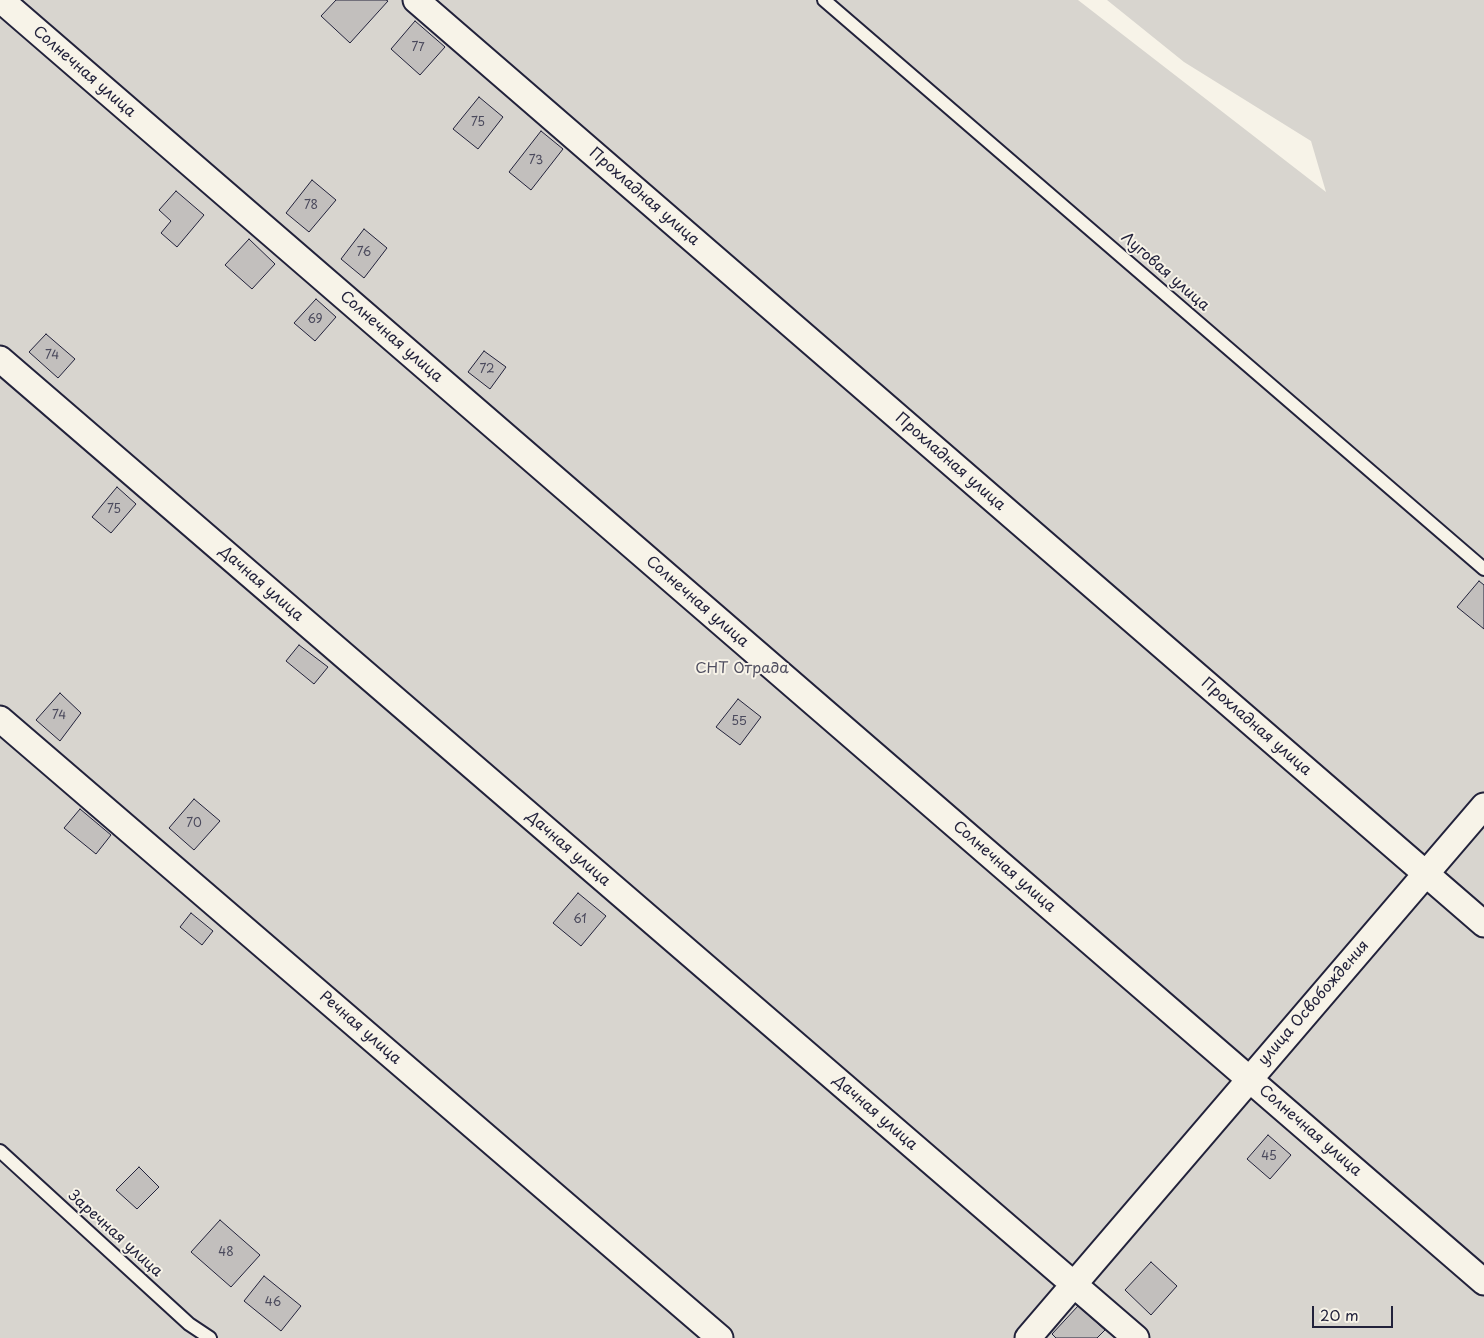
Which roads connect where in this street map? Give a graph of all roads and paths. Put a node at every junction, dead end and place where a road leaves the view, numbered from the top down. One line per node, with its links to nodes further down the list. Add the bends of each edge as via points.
1 (1, 0): 10 (street, Солнечная улица)
2 (416, 0): 8 (street, Прохладная улица)
3 (824, 0): 5 (lane, Луговая улица)
4 (0, 359): 13 (street, Дачная улица)
5 (1484, 569)
6 (0, 719): 15 (street, Речная улица)
7 (1484, 806): 8 (street, улица Освобождения)
8 (1426, 874): 9 (street, Прохладная улица); 10 (street, улица Освобождения)
9 (1484, 924)
10 (1250, 1079): 12 (street, Солнечная улица); 13 (street, улица Освобождения)
11 (0, 1151): 14 (lane, Заречная улица, via 189,1324)
12 (1484, 1282)
13 (1074, 1285): 16 (street, улица Освобождения); 17 (street, Дачная улица)
14 (210, 1338)
15 (720, 1338)
16 (1028, 1338)
17 (1136, 1338)

